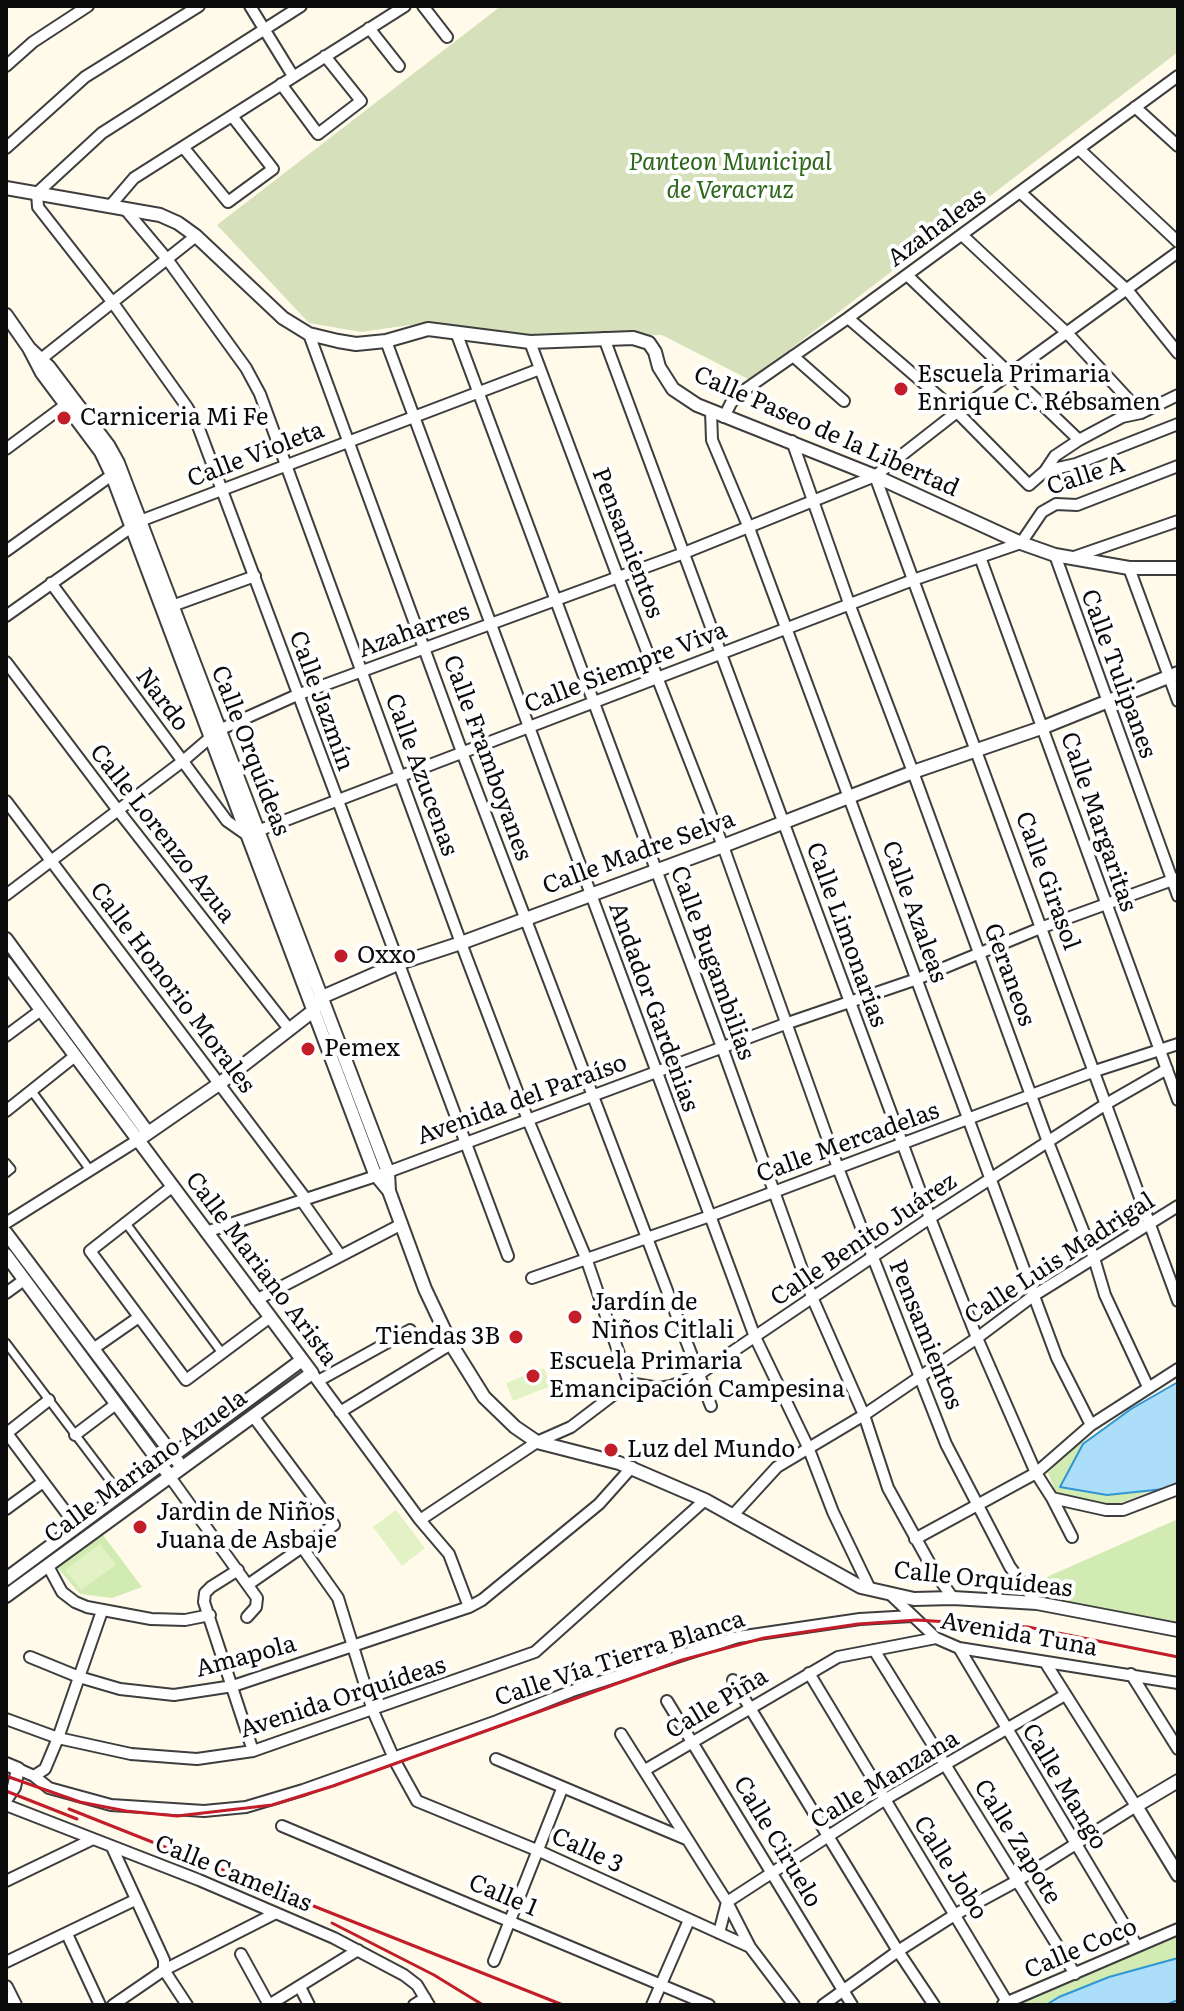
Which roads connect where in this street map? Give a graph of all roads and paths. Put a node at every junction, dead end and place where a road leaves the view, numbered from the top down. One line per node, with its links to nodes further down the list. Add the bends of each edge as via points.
1 (88, 6): 11 (street)
2 (199, 6): 20 (street, via 85,77)
3 (250, 6): 8 (street)
4 (301, 6): 8 (street)
5 (405, 6): 7 (street)
6 (423, 6): 9 (street)
7 (369, 28): 10 (street); 12 (street)
8 (264, 29): 13 (street); 24 (street, via 102,133)
9 (447, 37)
10 (325, 56): 13 (street); 15 (street, via 361,101 318,134)
11 (6, 66)
12 (399, 66)
13 (293, 76): 15 (street)
14 (1178, 76): 16 (street, Azahaleas)
15 (281, 84): 17 (street)
16 (1135, 107): 18 (street); 21 (street, Azahaleas)
17 (232, 116): 19 (street); 19 (street, via 273,169 228,202)
18 (1178, 146)
19 (183, 147): 25 (street, via 134,178)
20 (6, 148)
21 (1079, 149): 23 (street, Azahaleas); 29 (street)
22 (6, 188): 24 (street, Calle Paseo de la Libertad)
23 (1020, 192): 27 (street, Azahaleas); 33 (street)
24 (37, 193): 25 (street, Calle Paseo de la Libertad); 34 (street, Calle Jazmín, via 38,207)
25 (110, 206): 26 (street, Calle Paseo de la Libertad)
26 (125, 209): 28 (street, Calle Paseo de la Libertad, via 160,215); 31 (street, Calle Azucenas)
27 (962, 235): 32 (street, Azahaleas); 40 (street)
28 (196, 236): 31 (street); 39 (street, Calle Paseo de la Libertad, via 283,318)
29 (1178, 242)
30 (1178, 252): 33 (street, Azaharres)
31 (167, 259): 34 (street); 64 (street, Calle Azucenas, via 246,368)
32 (907, 275): 36 (street, Azahaleas); 49 (street)
33 (1128, 291): 40 (street, Azaharres); 45 (street)
34 (113, 303): 47 (street); 69 (street, Calle Jazmín, via 187,407)
35 (6, 315): 37 (street, Calle Orquídeas)
36 (848, 318): 46 (street, Azahaleas); 55 (street)
37 (19, 332): 42 (street); 47 (street, Calle Orquídeas)
38 (456, 332): 43 (street, Calle Paseo de la Libertad, via 428,329); 44 (street, Calle Paseo de la Libertad); 50 (street, Calle Bugambilias)
39 (309, 334): 43 (street, Calle Paseo de la Libertad, via 356,344); 61 (street, Calle Framboyanes)
40 (1068, 334): 49 (street, Azaharres); 56 (street)
41 (604, 338): 44 (street, Calle Paseo de la Libertad); 54 (street, Calle Paseo de la Libertad, via 649,343 673,389); 76 (street, Calle Limonarias)
42 (6, 341)
43 (386, 341): 57 (street, Andador Gardenias)
44 (530, 342): 48 (street, Pensamientos)
45 (1178, 353)
46 (793, 356): 52 (street); 58 (street, Azahaleas, via 746,389)
47 (39, 361): 53 (street, Calle Orquídeas)
48 (540, 369): 50 (street, Calle Violeta); 83 (street, Pensamientos)
49 (1011, 374): 55 (street, Azaharres); 60 (street)
50 (479, 392): 57 (street, Calle Violeta); 86 (street, Calle Bugambilias)
51 (1178, 395): 56 (street)
52 (844, 401)
53 (70, 402): 63 (street); 67 (street, Calle Orquídeas, via 108,445)
54 (711, 411): 58 (street, Calle Paseo de la Libertad); 73 (street, Calle Azaleas, via 712,440)
55 (957, 412): 66 (street, via 1029,485); 68 (street, Azaharres)
56 (1141, 413): 60 (street)
57 (414, 417): 61 (street, Calle Violeta); 90 (street, Andador Gardenias)
58 (724, 417): 62 (street, Calle Paseo de la Libertad)
59 (1178, 424): 66 (street)
60 (1079, 440): 66 (street, via 1055,456)
61 (350, 441): 64 (street, Calle Violeta); 92 (street, Calle Framboyanes)
62 (792, 441): 68 (street, Calle Paseo de la Libertad); 70 (street, Geraneos)
63 (6, 449)
64 (287, 465): 69 (street, Calle Violeta); 95 (street, Calle Azucenas)
65 (1178, 466): 74 (street, Calle A, via 1077,505 1056,504 1042,512)
66 (1045, 471)
67 (116, 472): 72 (street, Calle Orquídeas); 75 (street)
68 (875, 476): 70 (street, Azaharres); 74 (street, Calle Paseo de la Libertad); 84 (street, Calle Girasol)
69 (221, 489): 72 (street, Calle Violeta); 82 (street, Calle Jazmín)
70 (814, 501): 73 (street, Azaharres); 88 (street, Geraneos)
71 (1178, 521): 79 (street)
72 (136, 524): 85 (street, Calle Violeta); 87 (street, Calle Orquídeas); 104 (street, Calle Orquídeas)
73 (749, 528): 76 (street, Azaharres); 91 (street, Calle Azaleas)
74 (1021, 543): 77 (street); 78 (street, Calle Siempre Viva)
75 (6, 551)
76 (684, 553): 83 (street, Azaharres); 93 (street, Calle Limonarias)
77 (1055, 555): 79 (street); 99 (street, Calle Tulipanes)
78 (980, 557): 84 (street, Calle Siempre Viva); 103 (street, Calle Margaritas)
79 (1073, 558): 80 (street)
80 (1129, 568): 81 (street); 96 (street)
81 (1178, 568)
82 (255, 576): 87 (street); 98 (street, Calle Jazmín)
83 (618, 577): 86 (street, Azaharres); 97 (street, Pensamientos)
84 (913, 580): 88 (street, Calle Siempre Viva); 105 (street, Calle Girasol)
85 (51, 583): 89 (street, Calle Violeta); 107 (street, Nardo)
86 (556, 599): 90 (street, Azaharres); 101 (street, Calle Bugambilias)
87 (172, 606): 104 (street, Calle Orquídeas)
88 (850, 606): 91 (street, Calle Siempre Viva); 108 (street, Geraneos)
89 (6, 616)
90 (490, 624): 92 (street, Azaharres); 102 (street, Andador Gardenias)
91 (787, 630): 93 (street, Calle Siempre Viva); 110 (street, Calle Azaleas)
92 (425, 648): 95 (street, Azaharres); 106 (street, Calle Framboyanes)
93 (721, 653): 97 (street, Calle Siempre Viva); 114 (street, Calle Limonarias)
94 (6, 662): 113 (street, Calle Lorenzo Azua)
95 (361, 671): 98 (street, Azaharres); 109 (street, Calle Azucenas)
96 (1173, 674): 99 (street, Calle Madre Selva); 100 (street)
97 (657, 678): 101 (street, Calle Siempre Viva); 116 (street, Pensamientos)
98 (297, 695): 104 (street, Azaharres); 111 (street, Calle Jazmín)
99 (1106, 700): 103 (street, Calle Madre Selva); 119 (street, Calle Tulipanes)
100 (1178, 701)
101 (594, 702): 102 (street, Calle Siempre Viva); 118 (street, Calle Bugambilias)
102 (530, 726): 106 (street, Calle Siempre Viva); 121 (street, Andador Gardenias)
103 (1044, 727): 105 (street, Calle Madre Selva); 123 (street, Calle Margaritas)
104 (215, 734): 107 (street, Azaharres); 115 (street, Calle Orquídeas)
105 (977, 749): 108 (street, Calle Madre Selva); 125 (street, Calle Girasol)
106 (462, 752): 109 (street, Calle Siempre Viva); 124 (street, Calle Framboyanes)
107 (183, 761): 113 (street, Azaharres); 115 (street, Nardo, via 227,821)
108 (913, 772): 110 (street, Calle Madre Selva); 129 (street, Geraneos)
109 (399, 775): 111 (street, Calle Siempre Viva); 127 (street, Calle Azucenas)
110 (850, 797): 114 (street, Calle Madre Selva); 132 (street, Calle Azaleas)
111 (336, 800): 115 (street, Calle Siempre Viva); 131 (street, Calle Jazmín)
112 (6, 801): 117 (street, Calle Honorio Morales)
113 (117, 809): 117 (street, Azaharres); 138 (street, Calle Lorenzo Azua)
114 (782, 822): 116 (street, Calle Madre Selva); 134 (street, Calle Limonarias)
115 (252, 833): 128 (street, Calle Orquídeas)
116 (723, 846): 118 (street, Calle Madre Selva); 137 (street, Pensamientos)
117 (51, 861): 120 (street, Azaharres); 147 (street, Calle Honorio Morales)
118 (656, 871): 121 (street, Calle Madre Selva); 141 (street, Calle Bugambilias)
119 (1175, 879): 122 (street, Calle Tulipanes); 123 (street, Avenida del Paraíso)
120 (6, 895)
121 (590, 895): 124 (street, Calle Madre Selva); 146 (street, Andador Gardenias)
122 (1178, 896)
123 (1106, 905): 125 (street, Avenida del Paraíso); 142 (street, Calle Margaritas)
124 (525, 918): 127 (street, Calle Madre Selva); 149 (street, Calle Framboyanes)
125 (1043, 927): 129 (street, Avenida del Paraíso); 145 (street, Calle Girasol)
126 (6, 939): 156 (street, Calle Mariano Arista)
127 (461, 943): 131 (street, Calle Madre Selva); 154 (street, Calle Azucenas)
128 (299, 953): 133 (street, Calle Orquídeas); 136 (street, Calle Orquídeas)
129 (981, 954): 132 (street, Avenida del Paraíso); 150 (street, Geraneos)
130 (6, 963): 135 (street, Calle Mariano Arista)
131 (400, 963): 133 (street, Calle Madre Selva); 158 (street, Calle Jazmín)
132 (917, 979): 134 (street, Avenida del Paraíso); 155 (street, Calle Azaleas)
133 (322, 997): 136 (street); 162 (street, Calle Orquídeas)
134 (851, 1003): 137 (street, Avenida del Paraíso); 159 (street, Calle Limonarias)
135 (41, 1010): 139 (street); 143 (street, Calle Mariano Arista)
136 (313, 1011): 138 (street); 162 (street, Calle Orquídeas)
137 (785, 1024): 141 (street, Avenida del Paraíso); 160 (street, Pensamientos)
138 (289, 1029): 147 (street)
139 (6, 1036)
140 (1178, 1044): 142 (street, Calle Mercadelas)
141 (722, 1047): 146 (street, Avenida del Paraíso); 165 (street, Calle Bugambilias)
142 (1159, 1049): 144 (street, Calle Margaritas); 145 (street, Calle Mercadelas)
143 (75, 1056): 148 (street); 156 (street, Calle Mariano Arista)
144 (1167, 1069): 151 (street, Calle Margaritas); 152 (street, Calle Benito Juárez)
145 (1095, 1071): 150 (street, Calle Mercadelas); 152 (street, Calle Girasol)
146 (656, 1072): 149 (street, Avenida del Paraíso); 168 (street, Andador Gardenias)
147 (219, 1084): 156 (street); 166 (street, Calle Honorio Morales)
148 (31, 1090): 153 (street); 161 (street)
149 (592, 1097): 154 (street, Avenida del Paraíso); 176 (street, Calle Framboyanes)
150 (1031, 1097): 155 (street, Calle Mercadelas); 157 (street, Geraneos)
151 (1178, 1100)
152 (1106, 1104): 157 (street, Calle Benito Juárez); 171 (street, Calle Girasol)
153 (6, 1111)
154 (528, 1120): 158 (street, Avenida del Paraíso); 181 (street, Calle Azucenas)
155 (969, 1120): 159 (street, Calle Mercadelas); 163 (street, Calle Azaleas)
156 (143, 1136): 161 (street); 164 (street, Calle Mariano Arista)
157 (1048, 1142): 163 (street, Calle Benito Juárez); 182 (street, Geraneos)
158 (466, 1143): 162 (street, Avenida del Paraíso); 179 (street, Calle Jazmín)
159 (901, 1143): 160 (street, Calle Mercadelas); 169 (street, Calle Limonarias)
160 (838, 1168): 165 (street, Calle Mercadelas); 180 (street, Pensamientos)
161 (90, 1170): 172 (street)
162 (381, 1173): 166 (street, Avenida del Paraíso); 173 (street, Calle Orquídeas)
163 (990, 1180): 169 (street, Calle Benito Juárez); 186 (street, Calle Azaleas)
164 (173, 1186): 170 (street); 174 (street, Calle Mariano Arista)
165 (773, 1192): 168 (street, Calle Mercadelas); 187 (street, Calle Bugambilias)
166 (304, 1200): 174 (street, Avenida del Paraíso); 178 (street, Calle Honorio Morales)
167 (1178, 1206): 171 (street, Calle Luis Madrigal)
168 (710, 1216): 176 (street, Calle Mercadelas); 193 (street, Andador Gardenias)
169 (930, 1218): 180 (street, Calle Benito Juárez); 194 (street, Calle Limonarias)
170 (125, 1222): 190 (street, via 90,1251); 198 (street)
171 (1150, 1222): 182 (street, Calle Luis Madrigal); 189 (street, Calle Girasol)
172 (6, 1223)
173 (400, 1225): 178 (street); 196 (street, Calle Orquídeas)
174 (206, 1232): 188 (street, Calle Mariano Arista)
175 (6, 1233): 197 (street)
176 (646, 1239): 181 (street, Calle Mercadelas); 201 (street, Calle Framboyanes)
177 (6, 1255): 184 (street)
178 (340, 1255): 188 (street)
179 (508, 1256)
180 (872, 1257): 187 (street, Calle Benito Juárez); 202 (street, Pensamientos)
181 (586, 1258): 183 (street, Calle Mercadelas); 204 (street, Calle Azucenas)
182 (1094, 1258): 186 (street, Calle Luis Madrigal); 205 (street, Geraneos, via 1115,1321)
183 (532, 1278)
184 (24, 1280): 185 (street); 207 (street)
185 (6, 1293)
186 (1033, 1296): 194 (street, Calle Luis Madrigal); 212 (street, Calle Azaleas)
187 (812, 1297): 193 (street, Calle Benito Juárez); 210 (street, Calle Bugambilias)
188 (256, 1300): 191 (street, Calle Mariano Arista)
189 (1178, 1301)
190 (139, 1317): 197 (street); 198 (street, via 186,1380)
191 (269, 1318): 198 (street); 199 (street, Calle Mariano Arista)
192 (410, 1330): 203 (street)
193 (755, 1337): 201 (street, Calle Benito Juárez); 216 (street, Andador Gardenias)
194 (977, 1338): 202 (street, Calle Luis Madrigal); 221 (street, Calle Limonarias)
195 (6, 1343): 206 (street)
196 (451, 1344): 209 (street); 215 (street, Calle Orquídeas, via 484,1397)
197 (93, 1349): 217 (street)
198 (222, 1353)
199 (302, 1360): 203 (street, Calle Mariano Arista); 217 (street, Calle Mariano Azuela)
200 (1178, 1369): 205 (street)
201 (698, 1375): 204 (street, Calle Benito Juárez, via 659,1388); 208 (street, Calle Framboyanes)
202 (921, 1375): 210 (street, Calle Luis Madrigal); 228 (street, Pensamientos, via 946,1444)
203 (315, 1377): 209 (street, Calle Mariano Arista); 211 (street, Calle Mariano Azuela)
204 (629, 1383): 215 (street, via 571,1427)
205 (1148, 1387): 212 (street)
206 (49, 1400): 213 (street); 214 (street)
207 (116, 1404): 214 (street); 218 (street)
208 (711, 1406)
209 (340, 1412): 231 (street, Calle Mariano Arista)
210 (864, 1415): 216 (street, Calle Luis Madrigal); 234 (street, Calle Bugambilias, via 888,1488)
211 (253, 1416): 220 (street, Calle Mariano Azuela); 235 (street, via 334,1525)
212 (1091, 1425): 221 (street)
213 (6, 1432): 223 (street)
214 (75, 1435): 225 (street)
215 (537, 1442): 219 (street, Calle Orquídeas); 231 (street)
216 (808, 1447): 230 (street, Calle Luis Madrigal, via 769,1474); 240 (street, Andador Gardenias)
217 (174, 1456): 218 (street, Calle Mariano Azuela); 220 (street)
218 (162, 1465): 222 (street); 225 (street, Calle Mariano Azuela)
219 (632, 1467): 227 (street, Calle Orquídeas); 245 (street, Amapola, via 599,1504)
220 (183, 1468): 222 (street, Calle Mariano Azuela)
221 (1036, 1473): 226 (street, Calle Limonarias); 228 (street)
222 (170, 1477): 236 (street, Calle Mariano Azuela); 237 (street)
223 (43, 1482): 229 (street); 232 (street)
224 (1178, 1489): 226 (street, via 1123,1510)
225 (121, 1495): 232 (street, Calle Mariano Azuela)
226 (1052, 1498): 233 (street, Calle Limonarias)
227 (705, 1500): 230 (street, Calle Orquídeas); 266 (street, Avenida Orquídeas, via 527,1657)
228 (978, 1506): 234 (street); 244 (street, Pensamientos, via 1010,1567)
229 (6, 1509)
230 (733, 1515): 240 (street, Calle Orquídeas)
231 (420, 1520): 245 (street, Calle Mariano Arista, via 449,1554)
232 (77, 1527): 238 (street, Calle Mariano Azuela)
233 (1072, 1537)
234 (915, 1539): 243 (street, Calle Bugambilias)
235 (302, 1547): 239 (street); 252 (street, via 333,1588)
236 (48, 1566): 241 (street, Calle Mariano Azuela); 246 (street, via 62,1592)
237 (238, 1570): 239 (street); 247 (street, via 205,1593)
238 (6, 1579)
239 (249, 1584): 249 (street, via 257,1598)
240 (870, 1589): 242 (street, Calle Orquídeas)
241 (6, 1596)
242 (892, 1596): 243 (street, Calle Orquídeas); 248 (street)
243 (953, 1598): 244 (street, Calle Orquídeas)
244 (1037, 1603): 250 (street, Calle Orquídeas)
245 (469, 1607): 252 (street, Amapola)
246 (102, 1611): 247 (street, via 151,1619); 259 (street)
247 (210, 1615): 262 (street)
248 (912, 1616): 251 (street); 274 (street, Calle Vía Tierra Blanca, via 738,1637)
249 (247, 1617)
250 (1178, 1630)
251 (936, 1638): 253 (street, Avenida Tuna); 254 (street, Avenida Tuna)
252 (352, 1645): 262 (street, Amapola); 266 (street)
253 (959, 1648): 256 (street, Avenida Tuna); 268 (street, Calle Mango)
254 (874, 1650): 257 (street, Avenida Tuna, via 838,1657); 276 (street, Calle Zapote)
255 (30, 1657): 259 (street, Amapola)
256 (1045, 1662): 258 (street, Avenida Tuna); 263 (street)
257 (809, 1673): 265 (street, Calle Piña); 282 (street, Calle Jobo)
258 (1131, 1674): 261 (street, Avenida Tuna); 272 (street)
259 (79, 1677): 262 (street, Amapola, via 120,1689 174,1695); 270 (street)
260 (733, 1680): 265 (street)
261 (1178, 1683)
262 (233, 1686): 273 (street)
263 (1065, 1695): 268 (street, Calle Manzana); 284 (street)
264 (667, 1701): 271 (street, Calle Ciruelo)
265 (750, 1707): 271 (street, Calle Piña); 286 (street)
266 (373, 1711): 273 (street, Avenida Orquídeas); 274 (street)
267 (6, 1719): 270 (street, Avenida Orquídeas)
268 (1006, 1731): 276 (street, Calle Manzana); 289 (street, Calle Mango)
269 (621, 1734): 278 (street)
270 (58, 1738): 273 (street, Avenida Orquídeas, via 100,1749 197,1759); 279 (street, via 45,1769)
271 (691, 1741): 278 (street, Calle Piña); 292 (street, Calle Ciruelo)
272 (1178, 1749)
273 (253, 1751)
274 (393, 1757): 279 (street, Calle Vía Tierra Blanca, via 246,1807 204,1811 111,1805 49,1788); 291 (street, Calle 3, via 417,1801)
275 (496, 1759): 281 (street, Calle 3)
276 (946, 1766): 282 (street, Calle Manzana); 295 (street, Calle Zapote)
277 (12, 1767): 279 (street, Calle Vía Tierra Blanca); 283 (street, via 14,1787)
278 (645, 1770): 288 (street)
279 (34, 1776)
280 (1178, 1781): 284 (street)
281 (562, 1789): 288 (street, Calle 3); 291 (street)
282 (884, 1800): 286 (street, Calle Manzana); 299 (street, Calle Jobo)
283 (6, 1802): 287 (street, Calle Camelias)
284 (1136, 1806): 289 (street); 293 (street)
285 (282, 1826): 301 (street, Calle 1)
286 (828, 1837): 292 (street, Calle Manzana); 308 (street)
287 (91, 1840): 290 (street, Calle Camelias); 294 (street)
288 (686, 1840): 297 (street)
289 (1076, 1845): 295 (street); 305 (street, Calle Mango)
290 (112, 1847): 296 (street); 298 (street, Calle Camelias)
291 (539, 1851): 300 (street, Calle 3); 301 (street)
292 (773, 1872): 297 (street, Calle Manzana); 317 (street, Calle Ciruelo)
293 (1178, 1875)
294 (6, 1881)
295 (1017, 1881): 299 (street); 313 (street, Calle Zapote)
296 (135, 1900): 304 (street); 312 (street)
297 (727, 1902): 303 (street); 306 (street)
298 (274, 1914): 307 (street, Calle Camelias); 312 (street)
299 (956, 1914): 308 (street); 319 (street, Calle Jobo)
300 (689, 1920): 303 (street, Calle 3); 314 (street)
301 (510, 1921): 310 (street); 314 (street, Calle 1)
302 (1178, 1929): 305 (street, Calle Coco)
303 (719, 1933): 306 (street, Calle 3)
304 (67, 1934): 311 (street); 321 (street)
305 (1137, 1946): 313 (street, Calle Coco)
306 (750, 1947): 329 (street)
307 (358, 1950): 316 (street); 318 (street, Calle Camelias, via 404,1975)
308 (898, 1951): 317 (street); 332 (street)
309 (241, 1954): 324 (street)
310 (494, 1961)
311 (6, 1962)
312 (164, 1970): 322 (street); 323 (street)
313 (1075, 1974): 319 (street, Calle Coco)
314 (660, 1984): 327 (street); 328 (street, Calle 1)
315 (6, 1987): 320 (street)
316 (300, 1987): 324 (street); 325 (street)
317 (842, 1989): 330 (street); 331 (street, Calle Ciruelo)
318 (427, 2002): 326 (street)
319 (1004, 2004)
320 (15, 2005)
321 (100, 2005)
322 (113, 2005)
323 (187, 2005)
324 (269, 2005)
325 (309, 2005)
326 (414, 2005)
327 (652, 2005)
328 (709, 2005)
329 (794, 2005)
330 (823, 2005)
331 (852, 2005)
332 (934, 2005)

